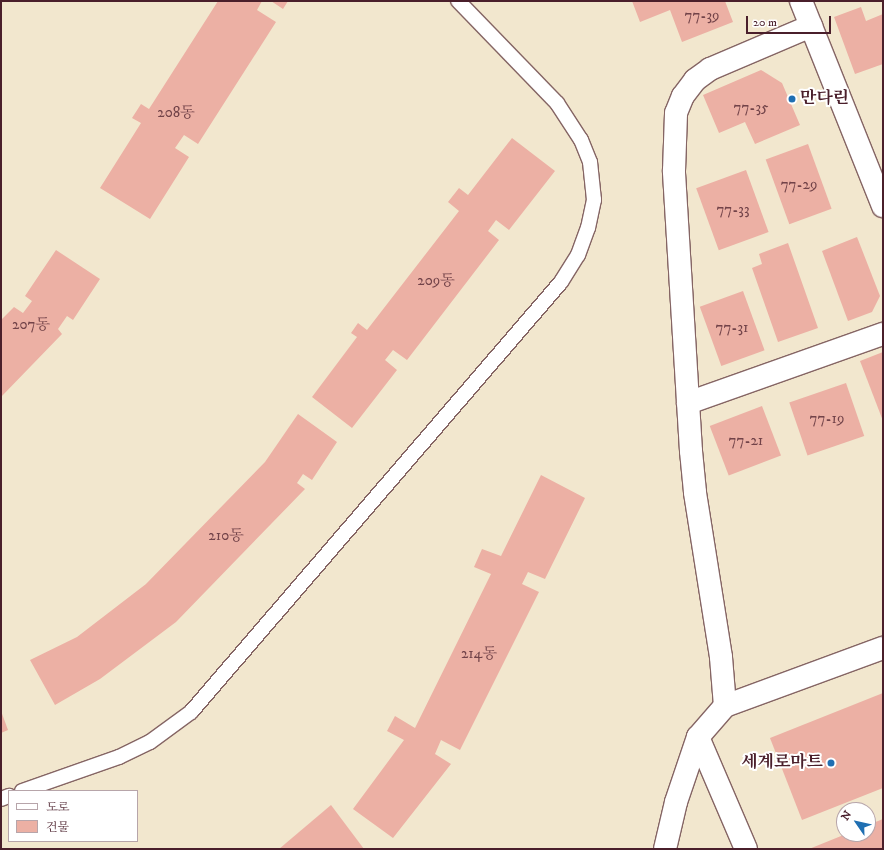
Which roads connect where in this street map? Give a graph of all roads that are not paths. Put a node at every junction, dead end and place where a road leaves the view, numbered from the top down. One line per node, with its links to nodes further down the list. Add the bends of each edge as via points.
1 (458, 1): 10 (lane, via 557,103 581,140 590,162 594,200 588,228 578,255 546,299 191,712 150,742 119,757)
2 (800, 1): 3 (street)
3 (811, 26): 4 (street); 6 (street, via 710,69 695,80 683,96 676,113 674,171)
4 (883, 206)
5 (883, 334): 6 (street)
6 (688, 403): 8 (street, via 695,492 722,657)
7 (883, 648): 8 (street)
8 (725, 706): 9 (street)
9 (698, 737): 11 (street, via 676,802); 12 (street)
10 (25, 790)
11 (665, 849)
12 (746, 849)

